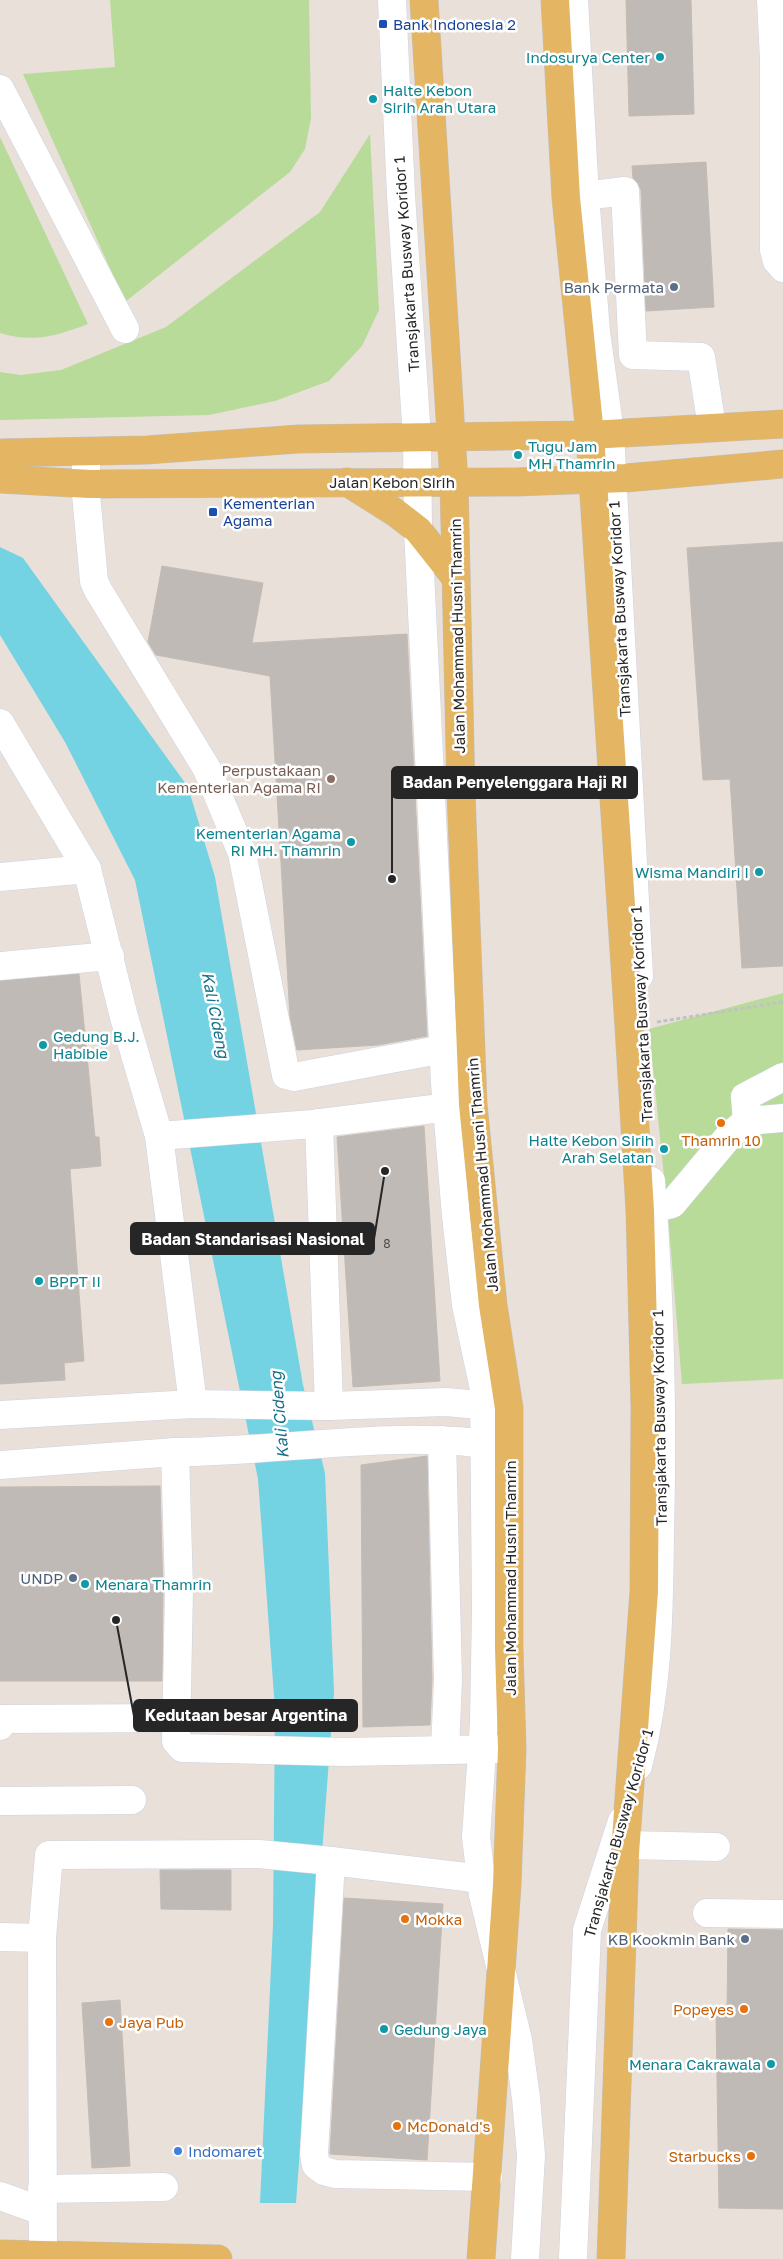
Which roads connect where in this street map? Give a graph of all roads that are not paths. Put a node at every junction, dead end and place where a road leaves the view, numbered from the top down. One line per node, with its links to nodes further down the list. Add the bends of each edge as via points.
1 (392, 0): 14 (lane, Transjakarta Busway Koridor 1)
2 (424, 0): 15 (main road, Jalan Mohammad Husni Thamrin)
3 (555, 0): 8 (main road)
4 (574, 0): 8 (lane)
5 (771, 0): 6 (lane)
6 (778, 60): 9 (lane, via 774,250 776,261)
7 (0, 89): 10 (lane)
8 (576, 197): 12 (lane, via 625,192 633,354 701,357); 13 (main road)
9 (783, 268)
10 (125, 329)
11 (783, 424): 12 (main road)
12 (712, 427): 13 (main road)
13 (600, 434): 15 (main road); 20 (main road)
14 (417, 438): 15 (main road); 16 (main road, via 298,439); 22 (lane, Transjakarta Busway Koridor 1)
15 (452, 438): 23 (main road, Jalan Mohammad Husni Thamrin)
16 (87, 452): 17 (main road); 24 (lane)
17 (0, 453)
18 (783, 464): 20 (main road, Jalan Kebon Sirih)
19 (0, 479): 24 (main road, Jalan Kebon Sirih)
20 (602, 479): 23 (main road, Jalan Kebon Sirih); 40 (main road); 40 (lane, Transjakarta Busway Koridor 1, via 641,1025)
21 (347, 482): 22 (main road, Jalan Kebon Sirih); 24 (main road, Jalan Kebon Sirih); 25 (main road)
22 (418, 482): 23 (main road, Jalan Kebon Sirih); 25 (lane, Transjakarta Busway Koridor 1)
23 (454, 482): 26 (main road, Jalan Mohammad Husni Thamrin)
24 (85, 483): 33 (lane, via 94,581 208,770 242,853 286,1075 294,1077)
25 (418, 530): 26 (main road); 33 (lane, Transjakarta Busway Koridor 1)
26 (456, 578): 32 (main road, Jalan Mohammad Husni Thamrin)
27 (0, 724): 28 (lane)
28 (87, 869): 29 (lane); 30 (lane)
29 (0, 877)
30 (110, 956): 31 (lane); 39 (lane, via 124,1017)
31 (0, 966)
32 (472, 1044): 33 (lane); 35 (main road, Jalan Mohammad Husni Thamrin)
33 (444, 1049): 35 (lane, Transjakarta Busway Koridor 1)
34 (783, 1077): 37 (lane, via 745,1097)
35 (460, 1105): 38 (lane); 43 (main road, Jalan Mohammad Husni Thamrin, via 494,1305)
36 (783, 1118): 37 (lane)
37 (747, 1121): 40 (lane, via 729,1136 672,1204)
38 (316, 1123): 39 (lane); 42 (lane)
39 (161, 1135): 41 (lane)
40 (646, 1210): 56 (main road, via 644,1591)
41 (195, 1404): 42 (lane); 44 (lane)
42 (328, 1406): 43 (lane, via 422,1403)
43 (497, 1406): 46 (main road, Jalan Mohammad Husni Thamrin)
44 (0, 1416)
45 (442, 1440): 46 (lane); 47 (lane, via 331,1442); 53 (lane, via 448,1680)
46 (497, 1445): 51 (main road, Jalan Mohammad Husni Thamrin); 52 (lane, via 486,1611)
47 (175, 1452): 48 (lane); 49 (lane)
48 (0, 1465)
49 (176, 1718): 50 (lane, via 3,1719); 53 (lane, via 176,1740 182,1748 344,1752)
50 (0, 1726)
51 (512, 1748): 52 (lane); 61 (main road, Jalan Mohammad Husni Thamrin)
52 (482, 1749): 53 (lane); 60 (lane, via 476,1837)
53 (445, 1750)
54 (132, 1800): 55 (lane)
55 (0, 1801)
56 (629, 1801): 57 (main road); 76 (lane, Transjakarta Busway Koridor 1, via 587,1930)
57 (626, 1845): 58 (lane); 77 (main road)
58 (716, 1847)
59 (330, 1861): 60 (lane); 65 (lane, via 259,1854 49,1855); 67 (lane, via 314,2154 316,2165 324,2172 335,2174)
60 (480, 1880): 61 (lane); 66 (lane)
61 (508, 1885): 66 (main road, Jalan Mohammad Husni Thamrin)
62 (707, 1913): 63 (lane)
63 (783, 1914)
64 (0, 1937): 65 (lane)
65 (42, 1938): 70 (lane)
66 (502, 1971): 67 (main road, Jalan Mohammad Husni Thamrin); 75 (lane, via 518,2040 531,2146)
67 (488, 2177): 74 (main road, Jalan Mohammad Husni Thamrin)
68 (164, 2187): 70 (lane)
69 (0, 2196): 70 (lane)
70 (42, 2200): 72 (lane)
71 (0, 2254): 72 (main road)
72 (43, 2254): 73 (main road)
73 (218, 2259)
74 (481, 2259)
75 (525, 2259)
76 (572, 2259)
77 (611, 2259)

